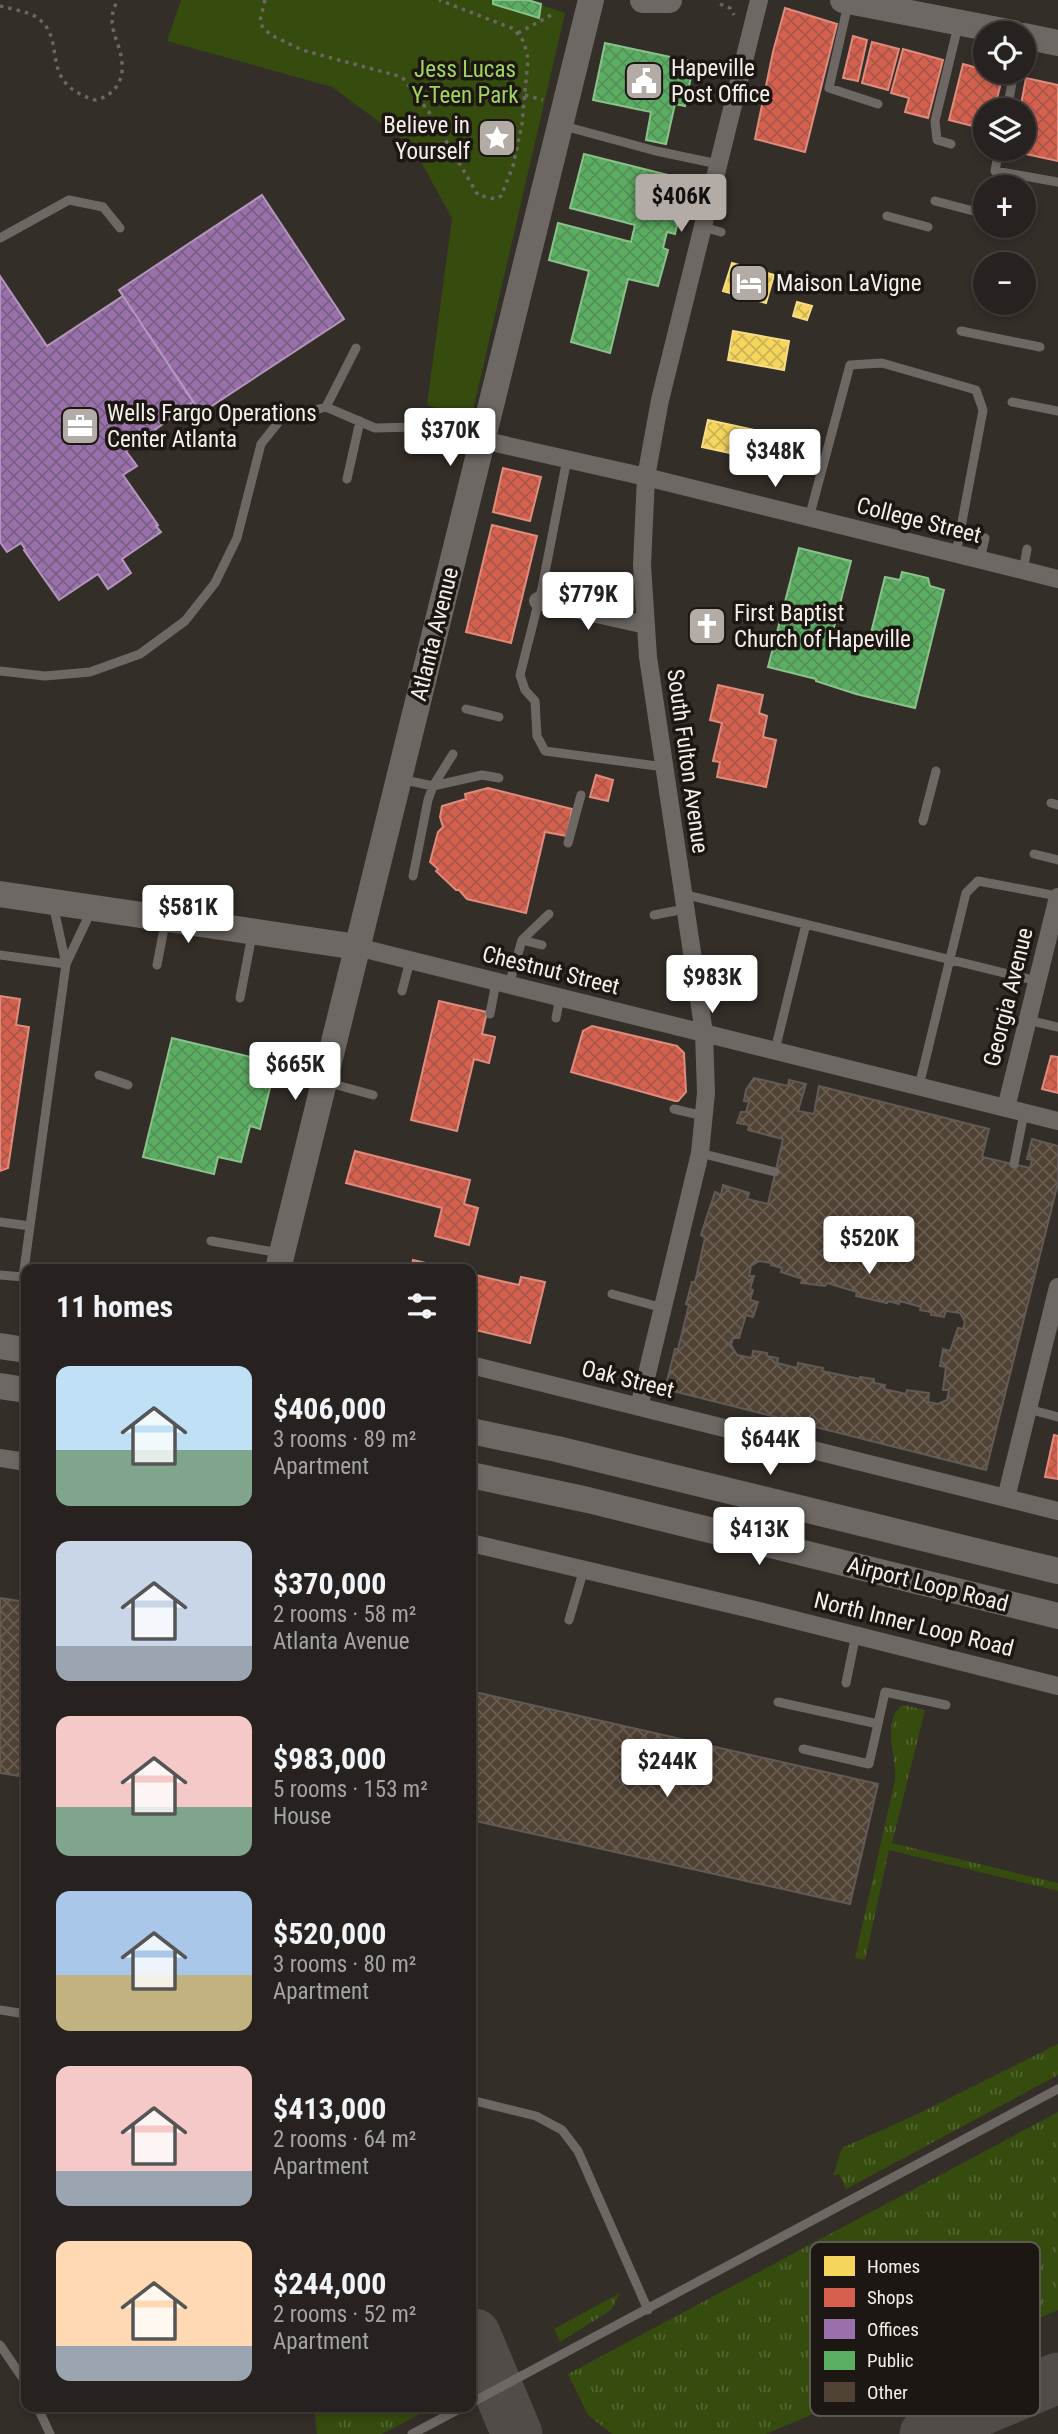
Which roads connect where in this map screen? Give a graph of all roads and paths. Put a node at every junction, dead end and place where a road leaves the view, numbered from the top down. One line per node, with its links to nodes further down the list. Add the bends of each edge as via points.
1 (118, 0): 10 (path, via 112,26 121,76 110,94 95,100 61,79 44,24 35,16)
2 (265, 0): 18 (path, via 260,21 271,35 302,50 402,77 436,123 478,195 486,198 495,199 505,189)
3 (439, 0): 15 (path)
4 (591, 0): 21 (street, Atlanta Avenue)
5 (643, 0): 6 (street)
6 (668, 0)
7 (759, 0): 24 (street, South Fulton Avenue)
8 (846, 0): 13 (street); 20 (lane, via 829,88)
9 (720, 4): 12 (path)
10 (0, 6)
11 (555, 13): 15 (path)
12 (734, 15)
13 (959, 22): 14 (street); 22 (lane, via 935,121 937,140)
14 (973, 25)
15 (518, 33): 18 (path, via 527,50)
16 (1036, 38): 17 (street)
17 (1058, 43)
18 (525, 95): 19 (path)
19 (545, 101)
20 (878, 104)
21 (561, 125): 24 (lane); 41 (street, Atlanta Avenue)
22 (951, 144)
23 (997, 161): 25 (lane, via 995,171)
24 (721, 173): 29 (street, South Fulton Avenue)
25 (1058, 182)
26 (935, 201): 27 (lane)
27 (973, 211)
28 (887, 216): 30 (lane)
29 (703, 227): 32 (lane); 43 (street, South Fulton Avenue)
30 (928, 227)
31 (120, 228): 33 (lane, via 103,207 69,200)
32 (721, 232)
33 (0, 238)
34 (961, 331): 35 (lane)
35 (1040, 347)
36 (356, 348): 38 (lane)
37 (1012, 402): 39 (lane)
38 (326, 407): 40 (lane); 54 (lane, via 281,419 261,443 237,538 215,583 185,621 140,654 90,672 45,676)
39 (1055, 411)
40 (360, 421): 41 (lane, via 375,428 415,427); 44 (lane)
41 (482, 440): 42 (street, College Street); 61 (street, Atlanta Avenue)
42 (567, 459): 43 (street, College Street); 52 (lane)
43 (646, 477): 45 (street, College Street); 53 (street, South Fulton Avenue, via 642,565)
44 (347, 479)
45 (809, 518): 48 (street, College Street); 48 (lane, via 850,365 882,363 976,390 983,410)
46 (985, 538): 49 (lane)
47 (1027, 550): 50 (lane)
48 (956, 554): 49 (street, College Street)
49 (980, 560): 50 (street, College Street)
50 (1023, 571): 51 (street, College Street)
51 (1058, 579)
52 (538, 601): 53 (street); 58 (lane, via 520,675 535,701 541,747 562,754)
53 (646, 625): 58 (street, South Fulton Avenue)
54 (0, 671)
55 (466, 709): 56 (lane)
56 (499, 717)
57 (453, 754): 62 (lane)
58 (664, 767): 72 (street, South Fulton Avenue)
59 (936, 771): 64 (lane)
60 (499, 778): 62 (lane, via 482,775)
61 (399, 779): 62 (lane); 81 (street, Atlanta Avenue)
62 (433, 786): 68 (lane)
63 (580, 795): 65 (lane)
64 (923, 821)
65 (568, 844)
66 (1034, 854): 67 (lane)
67 (1058, 860)
68 (413, 876)
69 (0, 894): 71 (street)
70 (1058, 896): 83 (lane, via 978,881 967,893); 87 (street, Georgia Avenue)
71 (53, 902): 73 (street); 85 (lane)
72 (684, 902): 75 (lane); 77 (lane); 96 (street, South Fulton Avenue)
73 (93, 908): 76 (street); 85 (lane)
74 (549, 914): 79 (lane)
75 (654, 915)
76 (166, 918): 78 (street); 86 (lane)
77 (806, 924): 83 (lane); 97 (lane)
78 (253, 931): 81 (street); 91 (lane)
79 (522, 940): 80 (lane); 88 (lane)
80 (542, 945)
81 (357, 947): 84 (street, Chestnut Street); 99 (street, Atlanta Avenue)
82 (0, 955): 85 (lane)
83 (950, 960): 87 (lane); 101 (lane)
84 (410, 961): 88 (street, Chestnut Street); 89 (lane)
85 (66, 964): 111 (lane)
86 (157, 965)
87 (1037, 981): 94 (street, Georgia Avenue)
88 (503, 983): 90 (street, Chestnut Street); 92 (lane)
89 (402, 991)
90 (559, 997): 93 (lane); 96 (street, Chestnut Street)
91 (240, 998)
92 (490, 1014)
93 (556, 1018)
94 (1028, 1020): 95 (lane); 104 (street, Georgia Avenue)
95 (1058, 1027)
96 (704, 1033): 97 (street, Chestnut Street); 105 (street, South Fulton Avenue)
97 (775, 1050): 101 (street, Chestnut Street)
98 (99, 1075): 100 (lane)
99 (324, 1082): 102 (lane); 113 (street, Atlanta Avenue, via 300,1197)
100 (128, 1085)
101 (919, 1087): 104 (street, Chestnut Street)
102 (373, 1095)
103 (674, 1109): 105 (lane)
104 (1015, 1110): 106 (street, Chestnut Street); 108 (lane)
105 (704, 1116): 107 (street, South Fulton Avenue)
106 (1058, 1121)
107 (701, 1153): 109 (lane); 119 (street, South Fulton Avenue)
108 (1014, 1164)
109 (775, 1172)
110 (0, 1222): 111 (lane)
111 (30, 1226): 114 (lane)
112 (211, 1241): 113 (lane)
113 (280, 1261)
114 (25, 1264)
115 (0, 1275): 116 (lane)
116 (21, 1278)
117 (1058, 1291): 126 (street)
118 (612, 1294): 119 (lane)
119 (663, 1308): 125 (street, South Fulton Avenue)
120 (0, 1346): 121 (street)
121 (21, 1349)
122 (476, 1366): 125 (street, Oak Street)
123 (0, 1386): 124 (street)
124 (21, 1389)
125 (639, 1407): 132 (street, Oak Street)
126 (1028, 1409): 127 (lane); 132 (street)
127 (1058, 1417)
128 (476, 1432): 136 (street, Airport Loop Road)
129 (0, 1458): 130 (street)
130 (21, 1461)
131 (476, 1476): 137 (street, Airport Loop Road)
132 (1006, 1498): 133 (street, Oak Street)
133 (1058, 1511)
134 (476, 1544): 135 (street, North Inner Loop Road)
135 (584, 1569): 138 (lane); 139 (street, North Inner Loop Road)
136 (1058, 1572)
137 (1058, 1616)
138 (569, 1620)
139 (856, 1634): 140 (lane); 141 (street, North Inner Loop Road)
140 (846, 1683)
141 (1058, 1686)
142 (778, 1702): 144 (lane)
143 (946, 1705): 144 (lane, via 885,1692)
144 (878, 1724): 145 (lane, via 869,1764)
145 (803, 1749)
146 (0, 2010): 147 (lane)
147 (21, 2013)
148 (1058, 2089): 150 (lane)
149 (476, 2101): 150 (lane, via 536,2116 562,2130 578,2151)
150 (649, 2310): 153 (lane)
151 (0, 2345): 152 (lane)
152 (21, 2376)
153 (476, 2400)
154 (40, 2412): 156 (lane)
155 (454, 2412): 157 (lane)
156 (50, 2434)
157 (412, 2434)

